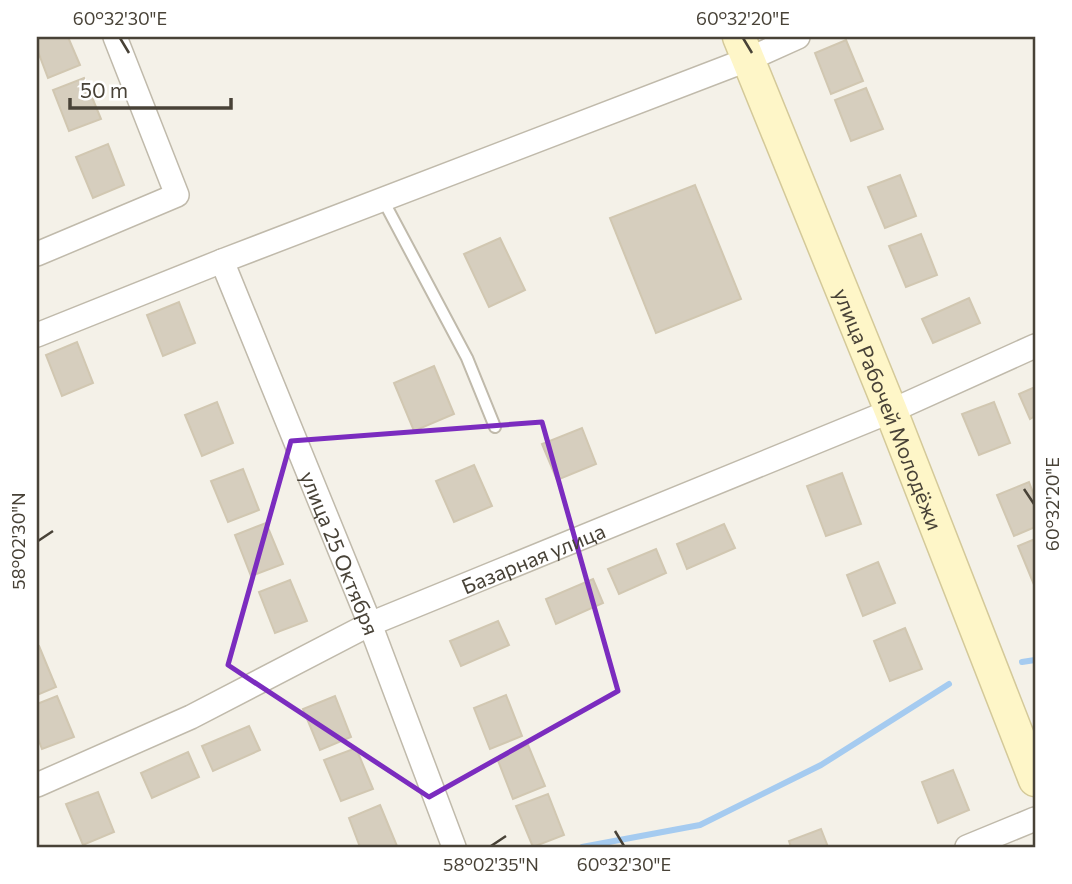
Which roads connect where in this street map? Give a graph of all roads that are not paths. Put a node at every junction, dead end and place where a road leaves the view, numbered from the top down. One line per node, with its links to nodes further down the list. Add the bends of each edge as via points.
1 (114, 37): 5 (street, via 177,195)
2 (798, 37): 3 (street)
3 (744, 48): 4 (street); 9 (main road, улица Рабочей Молодёжи)
4 (383, 200): 6 (street); 10 (lane, via 467,358)
5 (37, 254)
6 (222, 261): 7 (street); 11 (street, улица 25 Октября)
7 (37, 335)
8 (1035, 346): 9 (street, Базарная улица)
9 (891, 411): 11 (street, Базарная улица); 12 (main road, улица Рабочей Молодёжи)
10 (495, 427)
11 (370, 624): 13 (street, Базарная улица, via 191,717); 15 (street, улица 25 Октября)
12 (1035, 780)
13 (37, 785)
14 (1035, 819): 16 (street)
15 (454, 847)
16 (967, 847)

